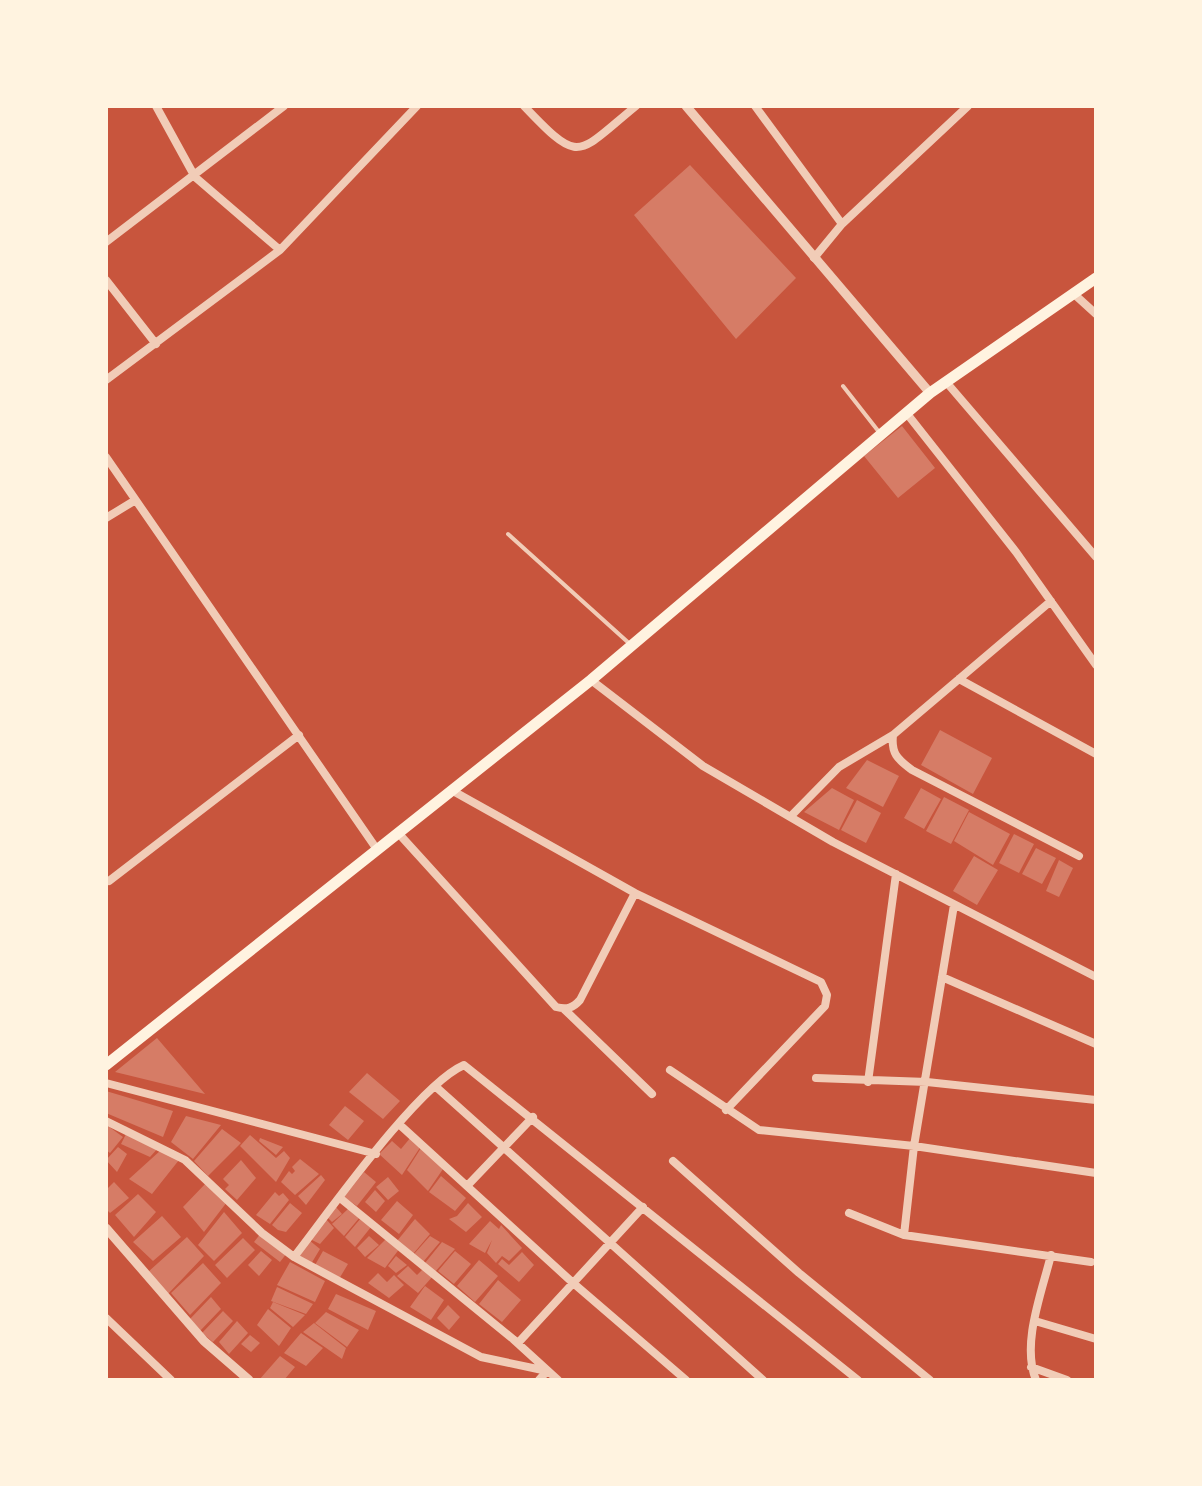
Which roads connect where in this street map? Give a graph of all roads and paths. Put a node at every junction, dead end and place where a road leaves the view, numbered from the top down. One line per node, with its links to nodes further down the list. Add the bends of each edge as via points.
1 (156, 106): 9 (street)
2 (284, 106): 9 (street)
3 (417, 106): 12 (street)
4 (524, 106): 5 (street, via 573,150 586,147)
5 (636, 106)
6 (686, 106): 13 (street)
7 (755, 106): 10 (street)
8 (968, 106): 10 (street)
9 (195, 177): 11 (street); 12 (street)
10 (842, 224): 13 (street)
11 (106, 242)
12 (280, 250): 18 (street)
13 (814, 258): 22 (street)
14 (1096, 278): 16 (main road)
15 (106, 280): 18 (street)
16 (1074, 294): 17 (street); 20 (main road)
17 (1096, 314)
18 (156, 344): 19 (street)
19 (106, 380)
20 (947, 383): 22 (main road); 29 (street)
21 (843, 386): 24 (lane)
22 (930, 393): 23 (main road)
23 (908, 415): 24 (main road); 30 (street)
24 (882, 436): 31 (main road)
25 (106, 457): 26 (street)
26 (134, 501): 27 (street); 35 (street)
27 (106, 518)
28 (508, 534): 31 (lane)
29 (1096, 557)
30 (1051, 601): 32 (street); 33 (street)
31 (632, 645): 34 (main road)
32 (1096, 665)
33 (959, 679): 36 (street); 37 (street)
34 (591, 680): 38 (main road); 39 (street, via 703,766)
35 (299, 735): 41 (street); 44 (street)
36 (893, 735): 39 (street, via 839,767); 42 (street, via 892,749 912,770)
37 (1096, 754)
38 (453, 791): 40 (main road); 45 (street)
39 (790, 817): 43 (street)
40 (400, 835): 41 (main road); 49 (street, via 556,1007)
41 (376, 848): 51 (main road)
42 (1079, 856)
43 (896, 874): 46 (street); 54 (street)
44 (109, 881)
45 (635, 893): 49 (street, via 580,1000); 60 (street, via 821,982 827,995 825,1006)
46 (954, 905): 47 (street); 48 (street)
47 (942, 977): 50 (street); 55 (street)
48 (1096, 977)
49 (564, 1009): 58 (street)
50 (1096, 1044)
51 (106, 1065)
52 (670, 1070): 60 (street)
53 (816, 1078): 54 (street)
54 (868, 1082): 55 (street)
55 (927, 1082): 59 (street); 64 (street)
56 (106, 1083): 66 (street)
57 (435, 1086): 61 (street, via 464,1065); 63 (street); 65 (street)
58 (652, 1094)
59 (1096, 1100)
60 (726, 1110): 64 (street, via 759,1130)
61 (533, 1117): 65 (street); 71 (street)
62 (106, 1121): 77 (street, via 185,1160)
63 (400, 1125): 66 (street); 69 (street)
64 (914, 1146): 68 (street); 74 (street)
65 (504, 1148): 69 (street); 75 (street)
66 (376, 1154): 70 (street)
67 (673, 1161): 93 (street)
68 (1096, 1173)
69 (467, 1186): 79 (street)
70 (340, 1198): 77 (street); 83 (street)
71 (643, 1207): 75 (street); 92 (street)
72 (849, 1213): 74 (street)
73 (106, 1228): 87 (street, via 204,1341)
74 (904, 1235): 76 (street)
75 (610, 1243): 79 (street); 91 (street)
76 (1051, 1255): 78 (street); 81 (street)
77 (294, 1257): 85 (street, via 481,1357)
78 (1091, 1262)
79 (572, 1282): 83 (street); 90 (street)
80 (106, 1318): 86 (street)
81 (1035, 1321): 82 (street); 84 (street)
82 (1096, 1339)
83 (518, 1343): 85 (street)
84 (1031, 1367): 94 (street); 95 (street)
85 (547, 1371): 88 (street); 89 (street)
86 (171, 1380)
87 (249, 1380)
88 (539, 1380)
89 (558, 1380)
90 (686, 1380)
91 (763, 1380)
92 (858, 1380)
93 (930, 1380)
94 (1036, 1380)
95 (1067, 1380)

